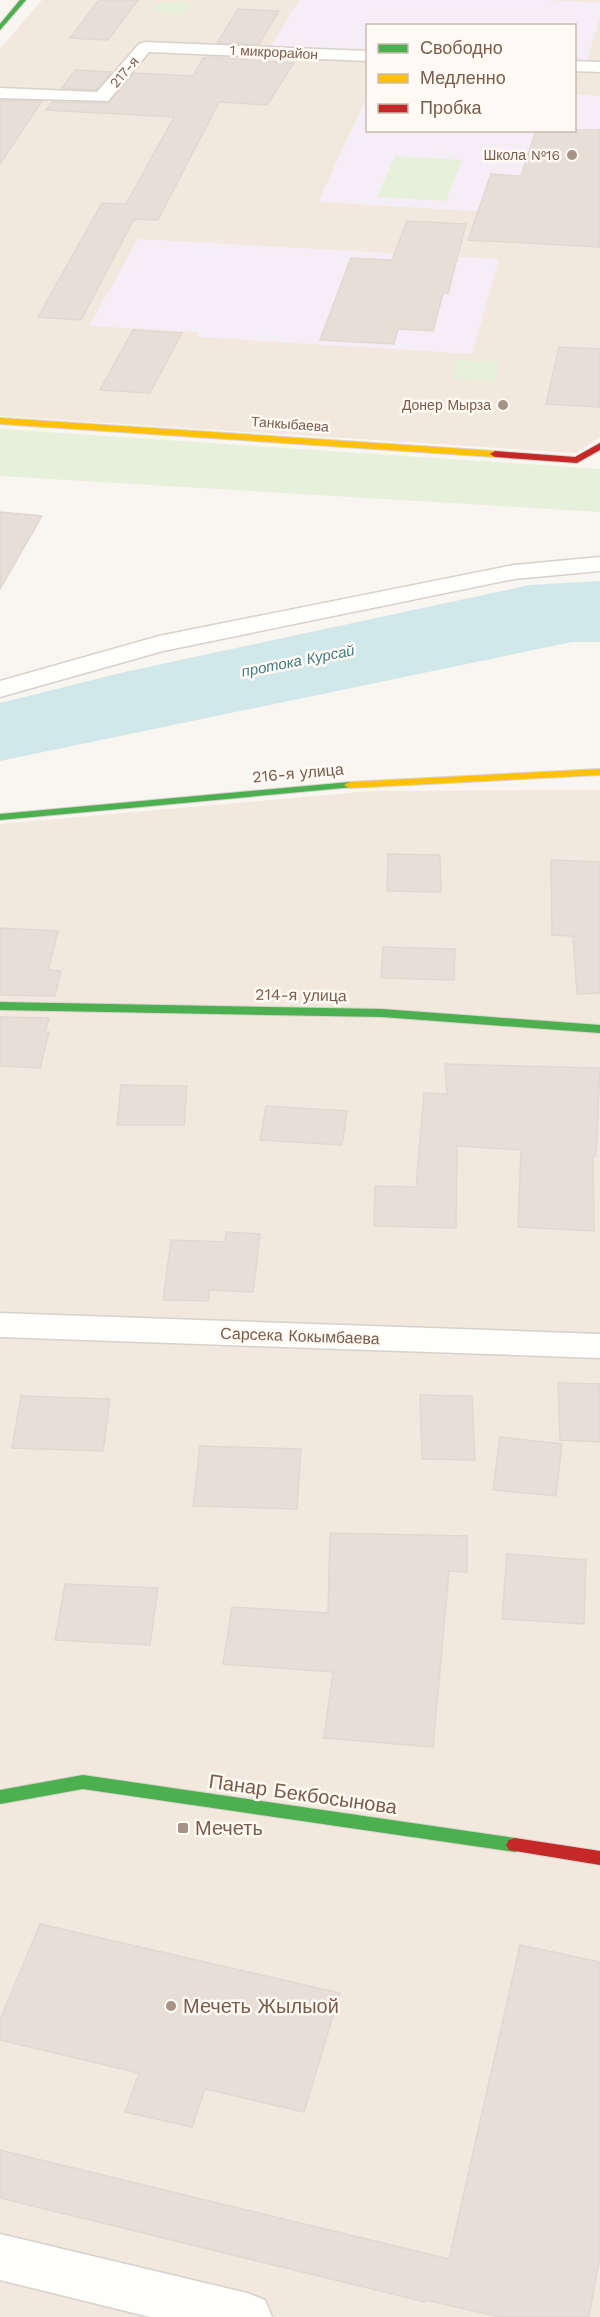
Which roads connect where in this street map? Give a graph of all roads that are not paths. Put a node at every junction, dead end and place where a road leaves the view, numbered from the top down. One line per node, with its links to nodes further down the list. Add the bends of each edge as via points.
1 (23, 0): 2 (street)
2 (0, 28)
3 (145, 47): 4 (street, 1 микрорайон); 7 (street, 217-я, via 102,97)
4 (366, 57)
5 (576, 66): 6 (street)
6 (600, 67)
7 (0, 93)
8 (0, 421): 9 (street, Танкыбаева, via 577,460)
9 (600, 446)
10 (600, 564): 11 (street, via 514,572 171,642)
11 (0, 688)
12 (600, 772): 13 (street, 216-я улица, via 387,782)
13 (0, 817)
14 (0, 1006): 15 (street, 214-я улица, via 382,1013)
15 (600, 1029)
16 (0, 1326): 17 (street, Сарсека Кокымбаева)
17 (600, 1346)
18 (0, 1797): 19 (street, Панар Бекбосынова, via 83,1782)
19 (600, 1858)
20 (0, 2257): 21 (street)
21 (247, 2317)

